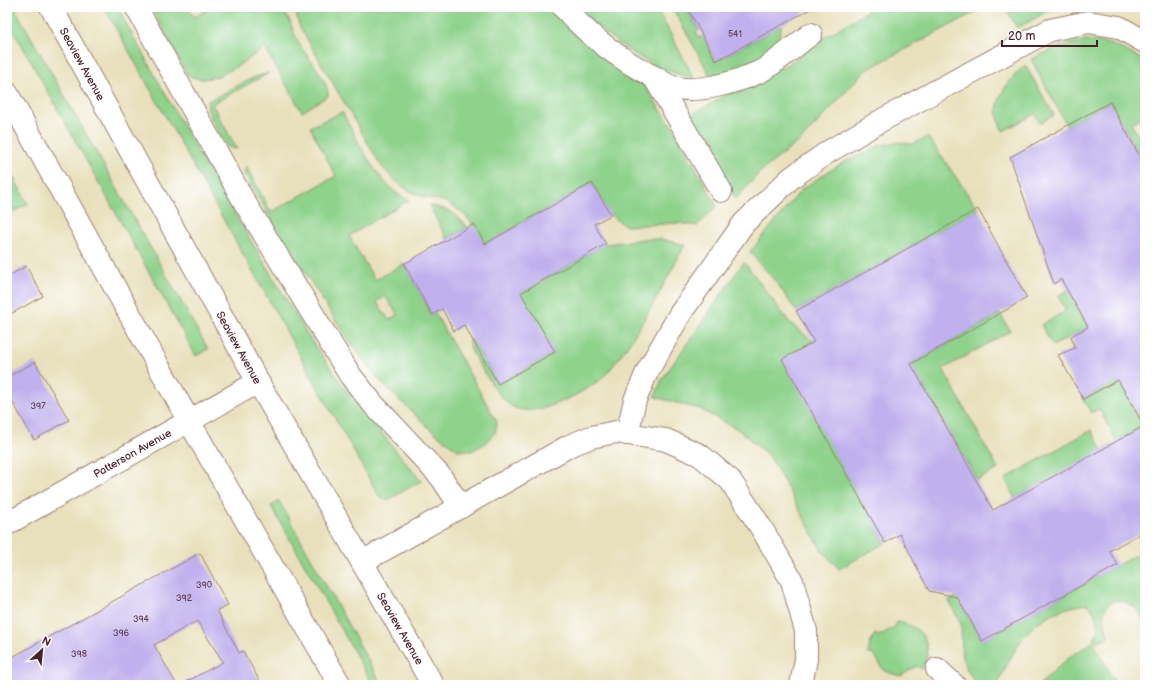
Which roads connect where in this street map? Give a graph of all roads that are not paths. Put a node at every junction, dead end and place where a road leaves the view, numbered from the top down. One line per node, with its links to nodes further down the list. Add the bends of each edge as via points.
1 (51, 7): 9 (street, Seaview Avenue)
2 (136, 7): 12 (street, via 245,203 350,375 373,404 441,477)
3 (562, 7): 6 (street, via 584,30 614,53)
4 (811, 34): 6 (street, via 760,72 718,86 693,89 673,86)
5 (1145, 42): 11 (street, via 1119,27 1088,22 1050,30 884,119 828,152 791,178 744,223 680,314 647,372 635,400)
6 (654, 77): 8 (street)
7 (7, 93): 10 (street)
8 (721, 191)
9 (258, 382): 10 (street, Patterson Avenue); 14 (street, Seaview Avenue)
10 (189, 420): 13 (street, Patterson Avenue); 16 (street)
11 (627, 434): 12 (street, via 616,432 591,437 569,446); 18 (street, via 666,440 700,455 730,480 792,581 806,631 806,659)
12 (460, 507): 14 (street)
13 (7, 524)
14 (362, 562): 17 (street, Seaview Avenue)
15 (937, 669): 19 (street)
16 (340, 685)
17 (433, 685)
18 (801, 685)
19 (954, 685)

